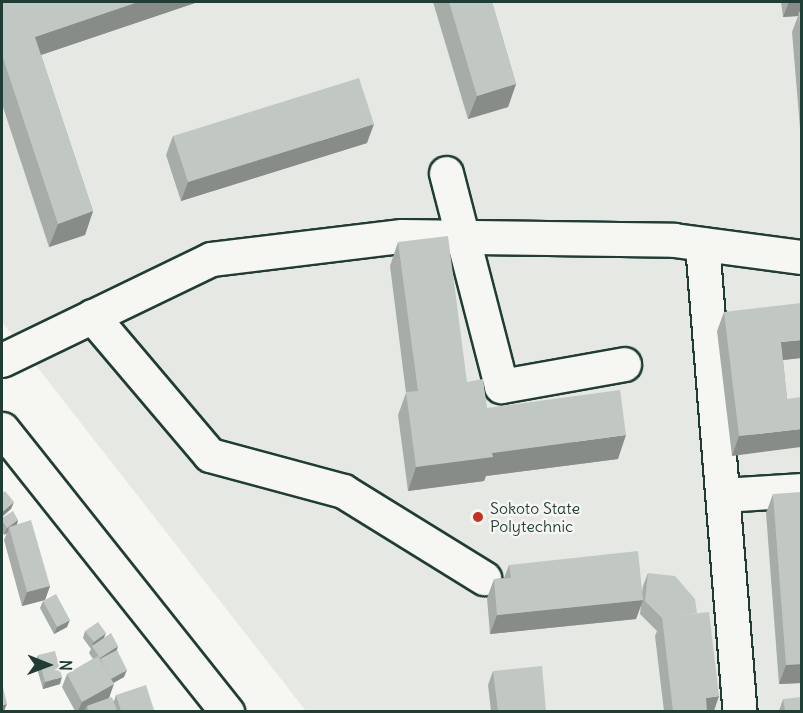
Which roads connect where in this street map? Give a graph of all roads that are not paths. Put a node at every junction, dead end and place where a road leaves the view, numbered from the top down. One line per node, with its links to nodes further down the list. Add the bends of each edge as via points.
1 (446, 173): 2 (street)
2 (462, 237): 3 (street); 5 (street, via 402,236 212,259); 7 (street, via 501,386)
3 (702, 243): 4 (street); 10 (street)
4 (801, 257)
5 (92, 316): 6 (street); 11 (street, via 210,455 343,491)
6 (2, 360)
7 (624, 364)
8 (2, 429): 12 (street)
9 (801, 490): 10 (street)
10 (723, 495): 13 (street)
11 (484, 578)
12 (227, 711)
13 (740, 711)

